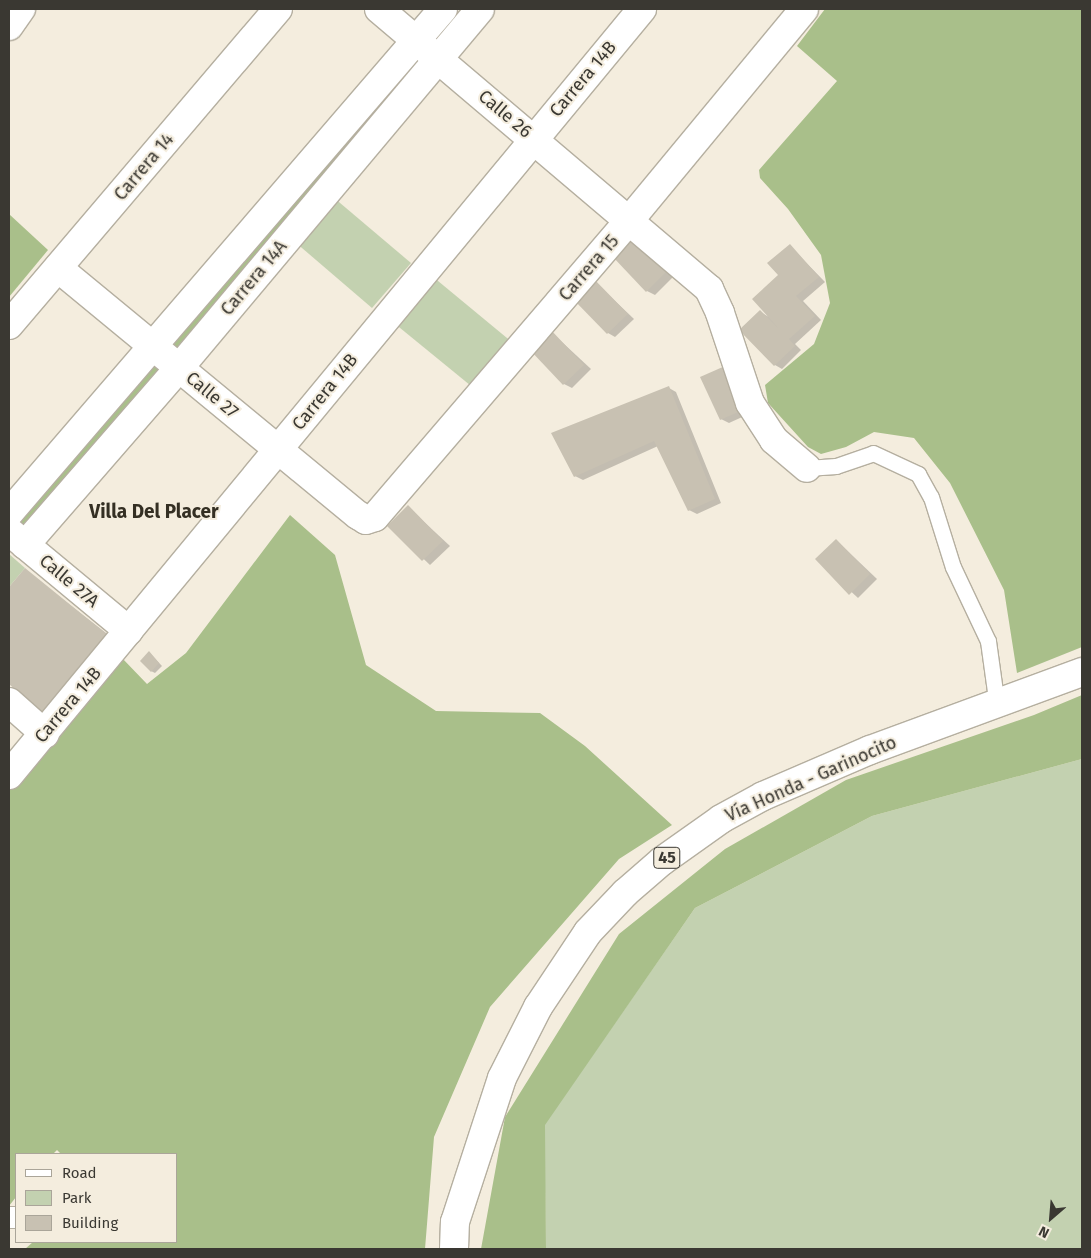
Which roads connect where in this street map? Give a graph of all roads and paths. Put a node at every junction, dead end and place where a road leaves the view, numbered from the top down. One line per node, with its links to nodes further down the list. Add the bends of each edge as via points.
1 (21, 9): 8 (main road)
2 (278, 9): 13 (main road, Carrera 14)
3 (379, 9): 9 (main road, Calle 26)
4 (443, 9): 9 (main road, Carrera 14A)
5 (480, 9): 10 (main road, Carrera 14A)
6 (642, 9): 11 (main road, Carrera 14B)
7 (804, 9): 12 (main road, Carrera 15)
8 (9, 26)
9 (417, 40): 10 (main road, Calle 26); 15 (main road, Carrera 14A)
10 (438, 58): 11 (main road, Calle 26); 16 (main road, Carrera 14A)
11 (532, 138): 12 (main road, Calle 26); 17 (main road, Carrera 14B)
12 (628, 222): 18 (main road, Calle 26, via 709,289 750,403 774,440); 20 (main road, Carrera 15, via 375,517)
13 (58, 268): 14 (main road, Carrera 14); 15 (main road, Calle 27)
14 (9, 325)
15 (151, 344): 16 (main road, Calle 27); 19 (main road, Carrera 14A)
16 (179, 368): 17 (main road, Calle 27); 21 (main road, Carrera 14A)
17 (278, 449): 20 (main road, Calle 27); 22 (main road, Carrera 14B)
18 (807, 468): 25 (lane, via 836,466 873,453 918,474 932,497 953,567 988,641)
19 (9, 513)
20 (366, 520)
21 (17, 538): 22 (main road, Calle 27A)
22 (129, 631): 26 (main road, Carrera 14B)
23 (1082, 672): 25 (main road, Vía Honda - Garinocito / 45)
24 (9, 702): 26 (main road)
25 (997, 706): 28 (main road, Vía Honda - Garinocito / 45, via 870,750 763,796 721,818 625,893 588,932 550,991 502,1078 455,1222)
26 (45, 734): 27 (main road, Carrera 14B)
27 (9, 775)
28 (454, 1249)

